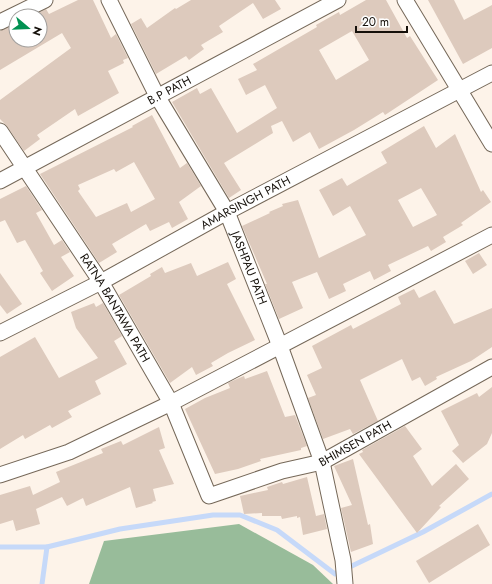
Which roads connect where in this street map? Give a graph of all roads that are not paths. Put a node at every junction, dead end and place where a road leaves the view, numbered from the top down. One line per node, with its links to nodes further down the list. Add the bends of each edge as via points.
1 (45, 0): 5 (street)
2 (109, 0): 8 (street, JASHPAU PATH)
3 (338, 0): 8 (street, B.P PATH)
4 (405, 0): 7 (street)
5 (0, 22)
6 (492, 73): 7 (street, AMARSINGH PATH)
7 (459, 90): 10 (street); 13 (street, AMARSINGH PATH)
8 (157, 96): 11 (street, B.P PATH); 13 (street, JASHPAU PATH)
9 (0, 131): 11 (street, RATNA BANTAWA PATH)
10 (492, 144)
11 (24, 169): 12 (street, B.P PATH); 15 (street, RATNA BANTAWA PATH)
12 (0, 181)
13 (227, 212): 15 (street, AMARSINGH PATH); 17 (street, JASHPAU PATH)
14 (492, 235): 17 (street)
15 (101, 282): 16 (street, AMARSINGH PATH); 19 (street, RATNA BANTAWA PATH)
16 (0, 333)
17 (280, 346): 19 (street); 20 (street, JASHPAU PATH)
18 (492, 367): 20 (street, BHIMSEN PATH)
19 (171, 403): 21 (street, via 69,452); 22 (street, RATNA BANTAWA PATH)
20 (322, 462): 22 (street, BHIMSEN PATH, via 282,471); 23 (street, JASHPAU PATH, via 343,560)
21 (0, 475)
22 (209, 496)
23 (345, 584)

